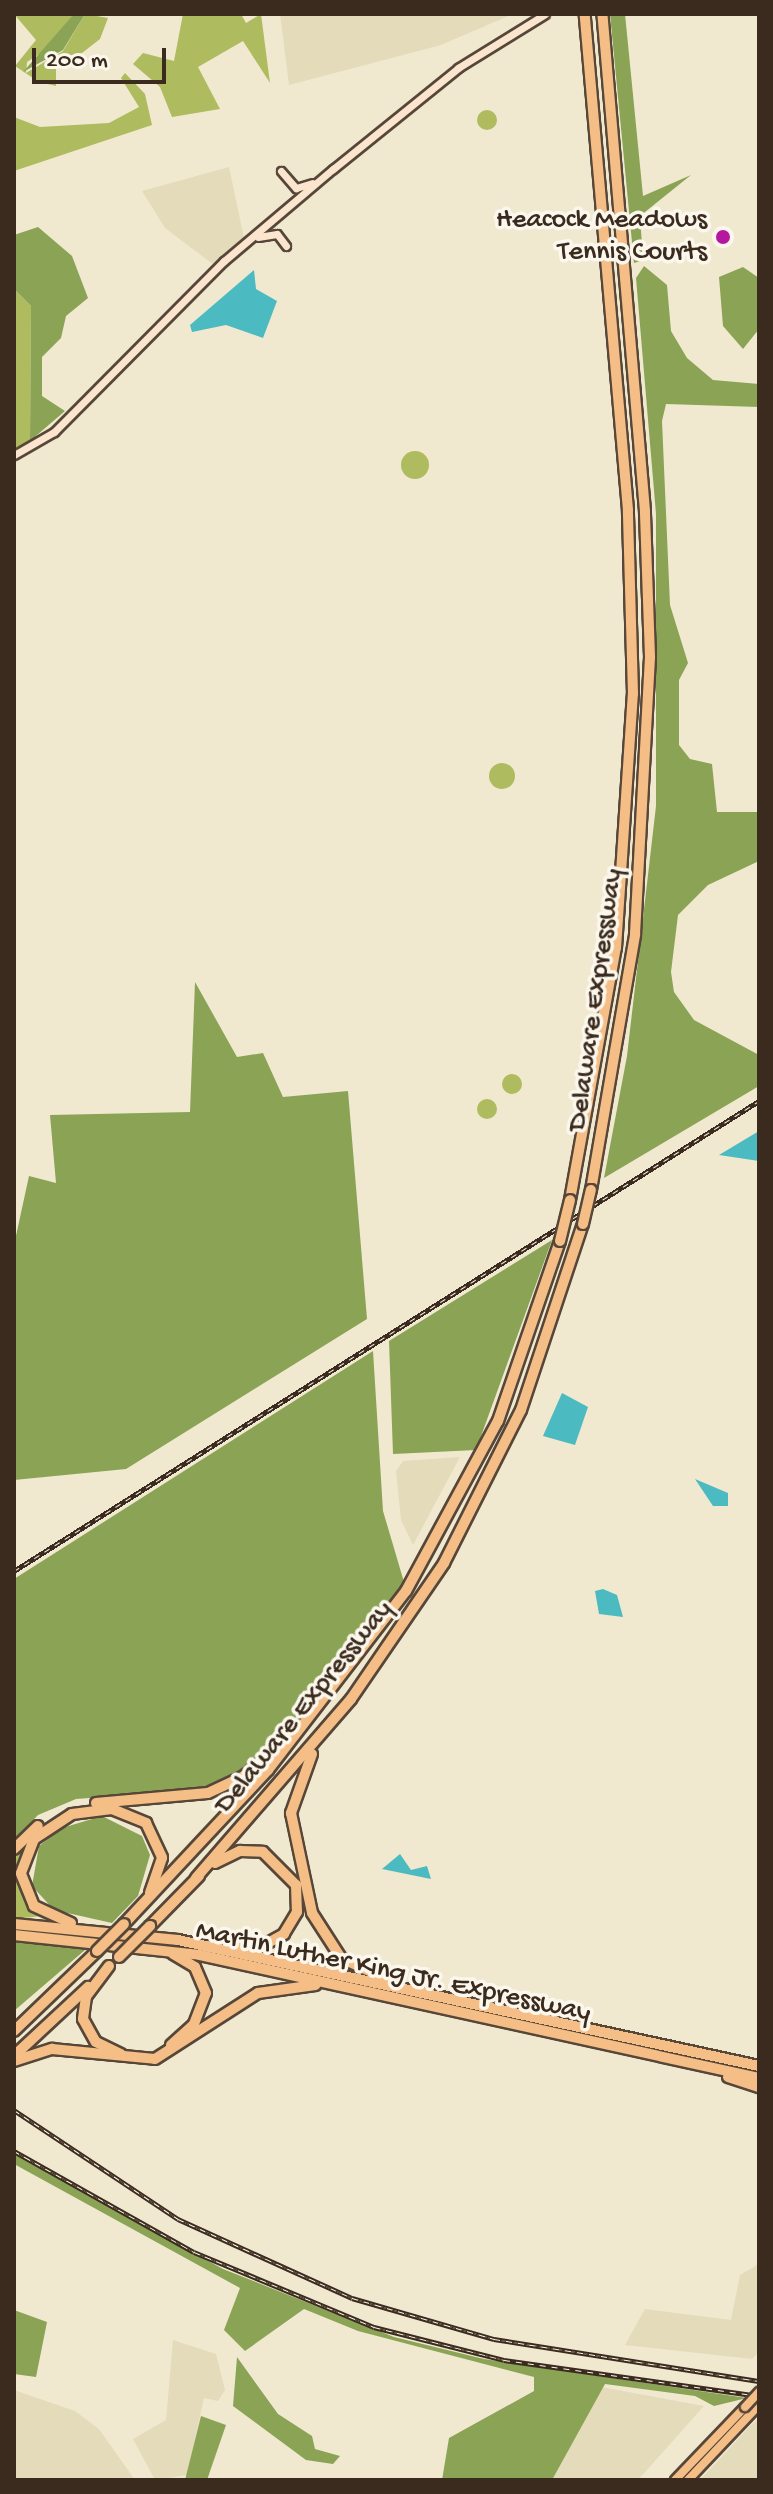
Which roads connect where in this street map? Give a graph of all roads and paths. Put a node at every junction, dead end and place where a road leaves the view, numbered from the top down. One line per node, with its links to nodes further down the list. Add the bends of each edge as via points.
1 (545, 14): 5 (main road, via 467,61)
2 (585, 14): 9 (highway, Delaware Expressway, bridge, via 628,510 633,694 616,948 560,1241 484,1451 380,1627)
3 (602, 14): 10 (highway, Delaware Expressway, bridge, via 645,511 650,670 635,934 591,1190 535,1376 480,1499 398,1635)
4 (281, 171): 5 (main road, via 296,188)
5 (322, 179): 6 (main road)
6 (249, 241): 7 (main road, via 273,233); 8 (main road, via 54,432)
7 (286, 246)
8 (14, 455)
9 (326, 1698): 11 (highway, via 230,1784 178,1800 77,1806 46,1820); 13 (highway)
10 (341, 1711): 12 (highway, Delaware Expressway); 21 (highway, via 303,1769 292,1800 312,1913 347,1963)
11 (14, 1849)
12 (196, 1878): 17 (highway, via 224,1856 259,1851 286,1868 298,1896 293,1922 272,1943); 19 (highway, bridge)
13 (126, 1923): 15 (highway, via 160,1873 156,1835 129,1812 72,1814 27,1848 24,1889 48,1916); 22 (highway, bridge)
14 (14, 1924): 15 (highway, Martin Luther King Jr. Expressway)
15 (104, 1929): 17 (highway, Martin Luther King Jr. Expressway)
16 (14, 1935): 18 (highway, Martin Luther King Jr. Expressway)
17 (199, 1944): 21 (highway, Martin Luther King Jr. Expressway)
18 (152, 1947): 19 (highway, via 191,1963 205,1988 198,2018 165,2049 119,2054 89,2035 83,2006); 20 (highway, Martin Luther King Jr. Expressway)
19 (109, 1966): 23 (highway)
20 (361, 1991): 23 (highway, via 303,1985 264,1991 148,2060 52,2049); 24 (highway, Martin Luther King Jr. Expressway)
21 (435, 1995): 25 (highway, Martin Luther King Jr. Expressway)
22 (14, 2028)
23 (14, 2059)
24 (680, 2061): 26 (highway, Martin Luther King Jr. Expressway); 27 (highway)
25 (758, 2066)
26 (759, 2078)
27 (759, 2087)
28 (759, 2392): 30 (main road, bridge)
29 (757, 2407): 31 (main road)
30 (675, 2480)
31 (688, 2480)

